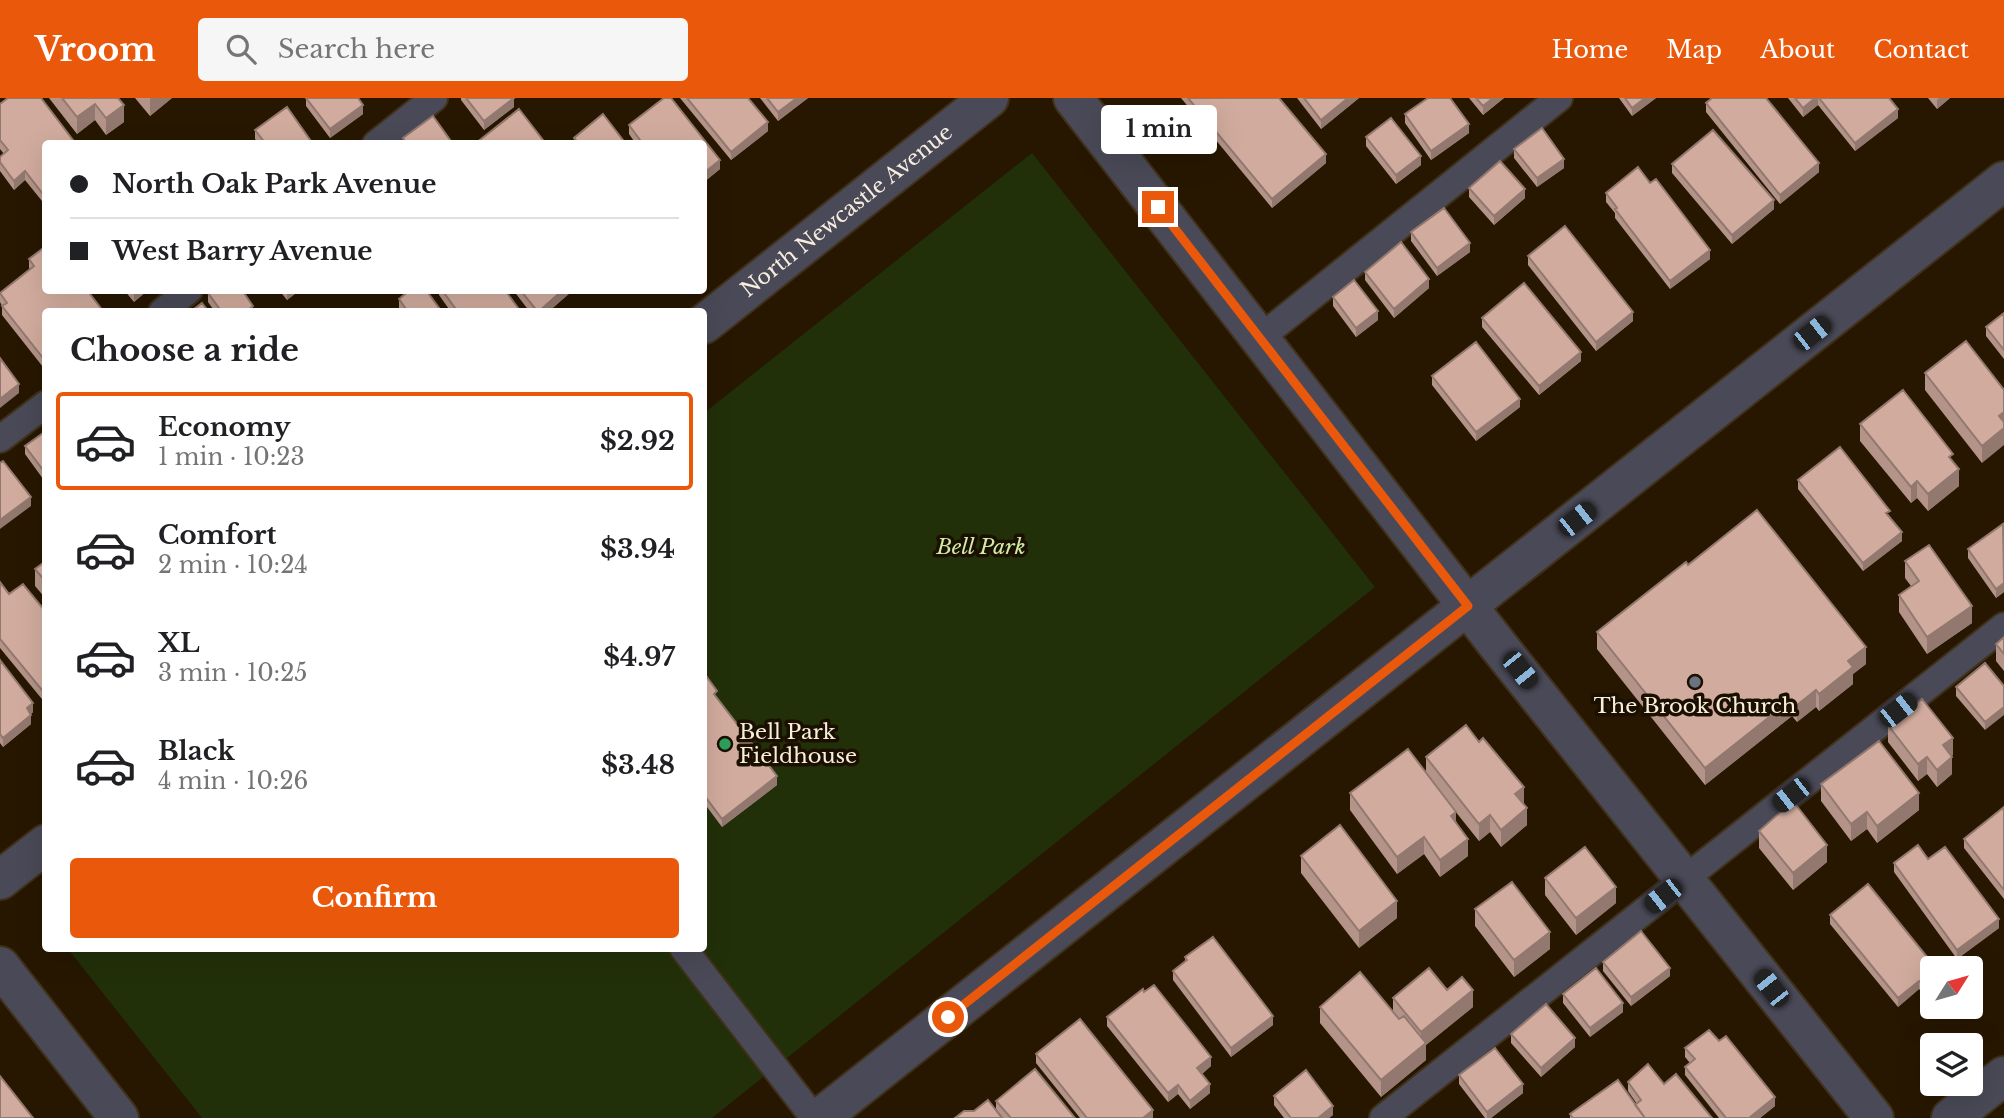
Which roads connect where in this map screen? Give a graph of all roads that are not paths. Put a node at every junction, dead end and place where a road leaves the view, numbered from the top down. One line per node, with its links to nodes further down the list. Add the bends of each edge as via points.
1 (434, 98): 5 (lane)
2 (989, 98): 9 (street, North Newcastle Avenue)
3 (1073, 98): 10 (street)
4 (1559, 98): 10 (lane)
5 (381, 140)
6 (2004, 181): 13 (street)
7 (184, 294): 8 (lane)
8 (167, 308)
9 (707, 322)
10 (1260, 338): 13 (street)
11 (42, 407): 12 (lane)
12 (0, 439)
13 (1468, 606): 16 (street); 23 (street)
14 (2004, 626): 16 (lane)
15 (42, 847): 17 (street)
16 (1685, 879): 24 (lane); 25 (street)
17 (0, 880)
18 (685, 952): 22 (lane)
19 (0, 966): 21 (street)
20 (2004, 1076): 26 (street)
21 (120, 1118)
22 (814, 1118)
23 (820, 1118)
24 (1383, 1118)
25 (1874, 1118)
26 (1951, 1118)

